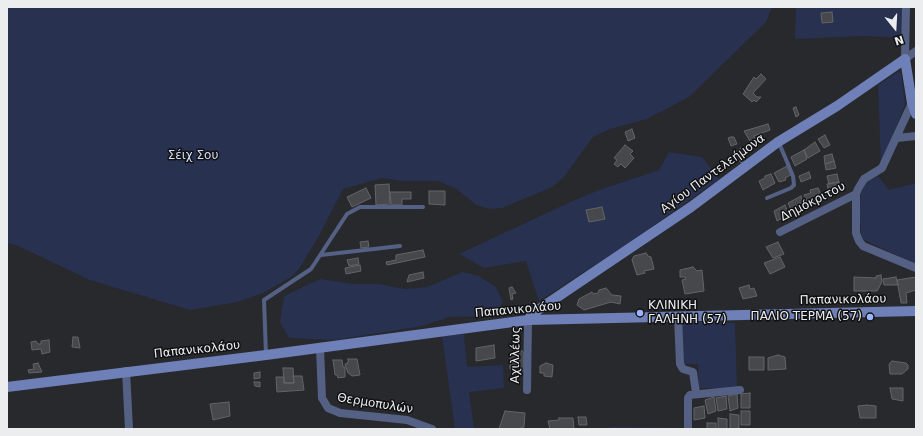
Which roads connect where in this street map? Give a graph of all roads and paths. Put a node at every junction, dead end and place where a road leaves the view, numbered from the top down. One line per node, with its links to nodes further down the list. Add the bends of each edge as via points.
1 (906, 7): 3 (street)
2 (916, 51): 3 (street, Αγίου Παντελεήμονα)
3 (905, 59): 4 (main road); 8 (main road, Αγίου Παντελεήμονα, via 837,106)
4 (913, 96): 5 (main road); 7 (street)
5 (916, 114)
6 (916, 136): 7 (street)
7 (897, 138): 9 (street, via 882,168 860,182)
8 (778, 142): 10 (lane, via 793,176 794,185); 18 (main road, Αγίου Παντελεήμονα, via 691,207 532,314)
9 (856, 194): 12 (street, Δημόκριτου); 15 (street, via 856,233 860,244)
10 (767, 198)
11 (423, 207): 14 (lane, via 355,209 348,214)
12 (780, 232)
13 (400, 246): 14 (lane)
14 (321, 255): 20 (lane, via 303,276 264,300)
15 (916, 268)
16 (916, 311): 17 (main road, Παπανικολάου)
17 (678, 316): 18 (main road, Παπανικολάου); 25 (street, via 680,364 684,369 693,372)
18 (528, 320): 19 (main road, Παπανικολάου); 23 (street, Αχιλλέως)
19 (320, 348): 20 (main road, Παπανικολάου); 27 (street, Θερμοπυλών, via 322,398 328,408 340,413 407,420)
20 (266, 355): 21 (main road, Παπανικολάου)
21 (126, 371): 22 (main road, Παπανικολάου); 26 (street)
22 (7, 387)
23 (527, 390)
24 (740, 390): 25 (street)
25 (692, 395): 28 (street)
26 (129, 429)
27 (432, 429)
28 (688, 429)

